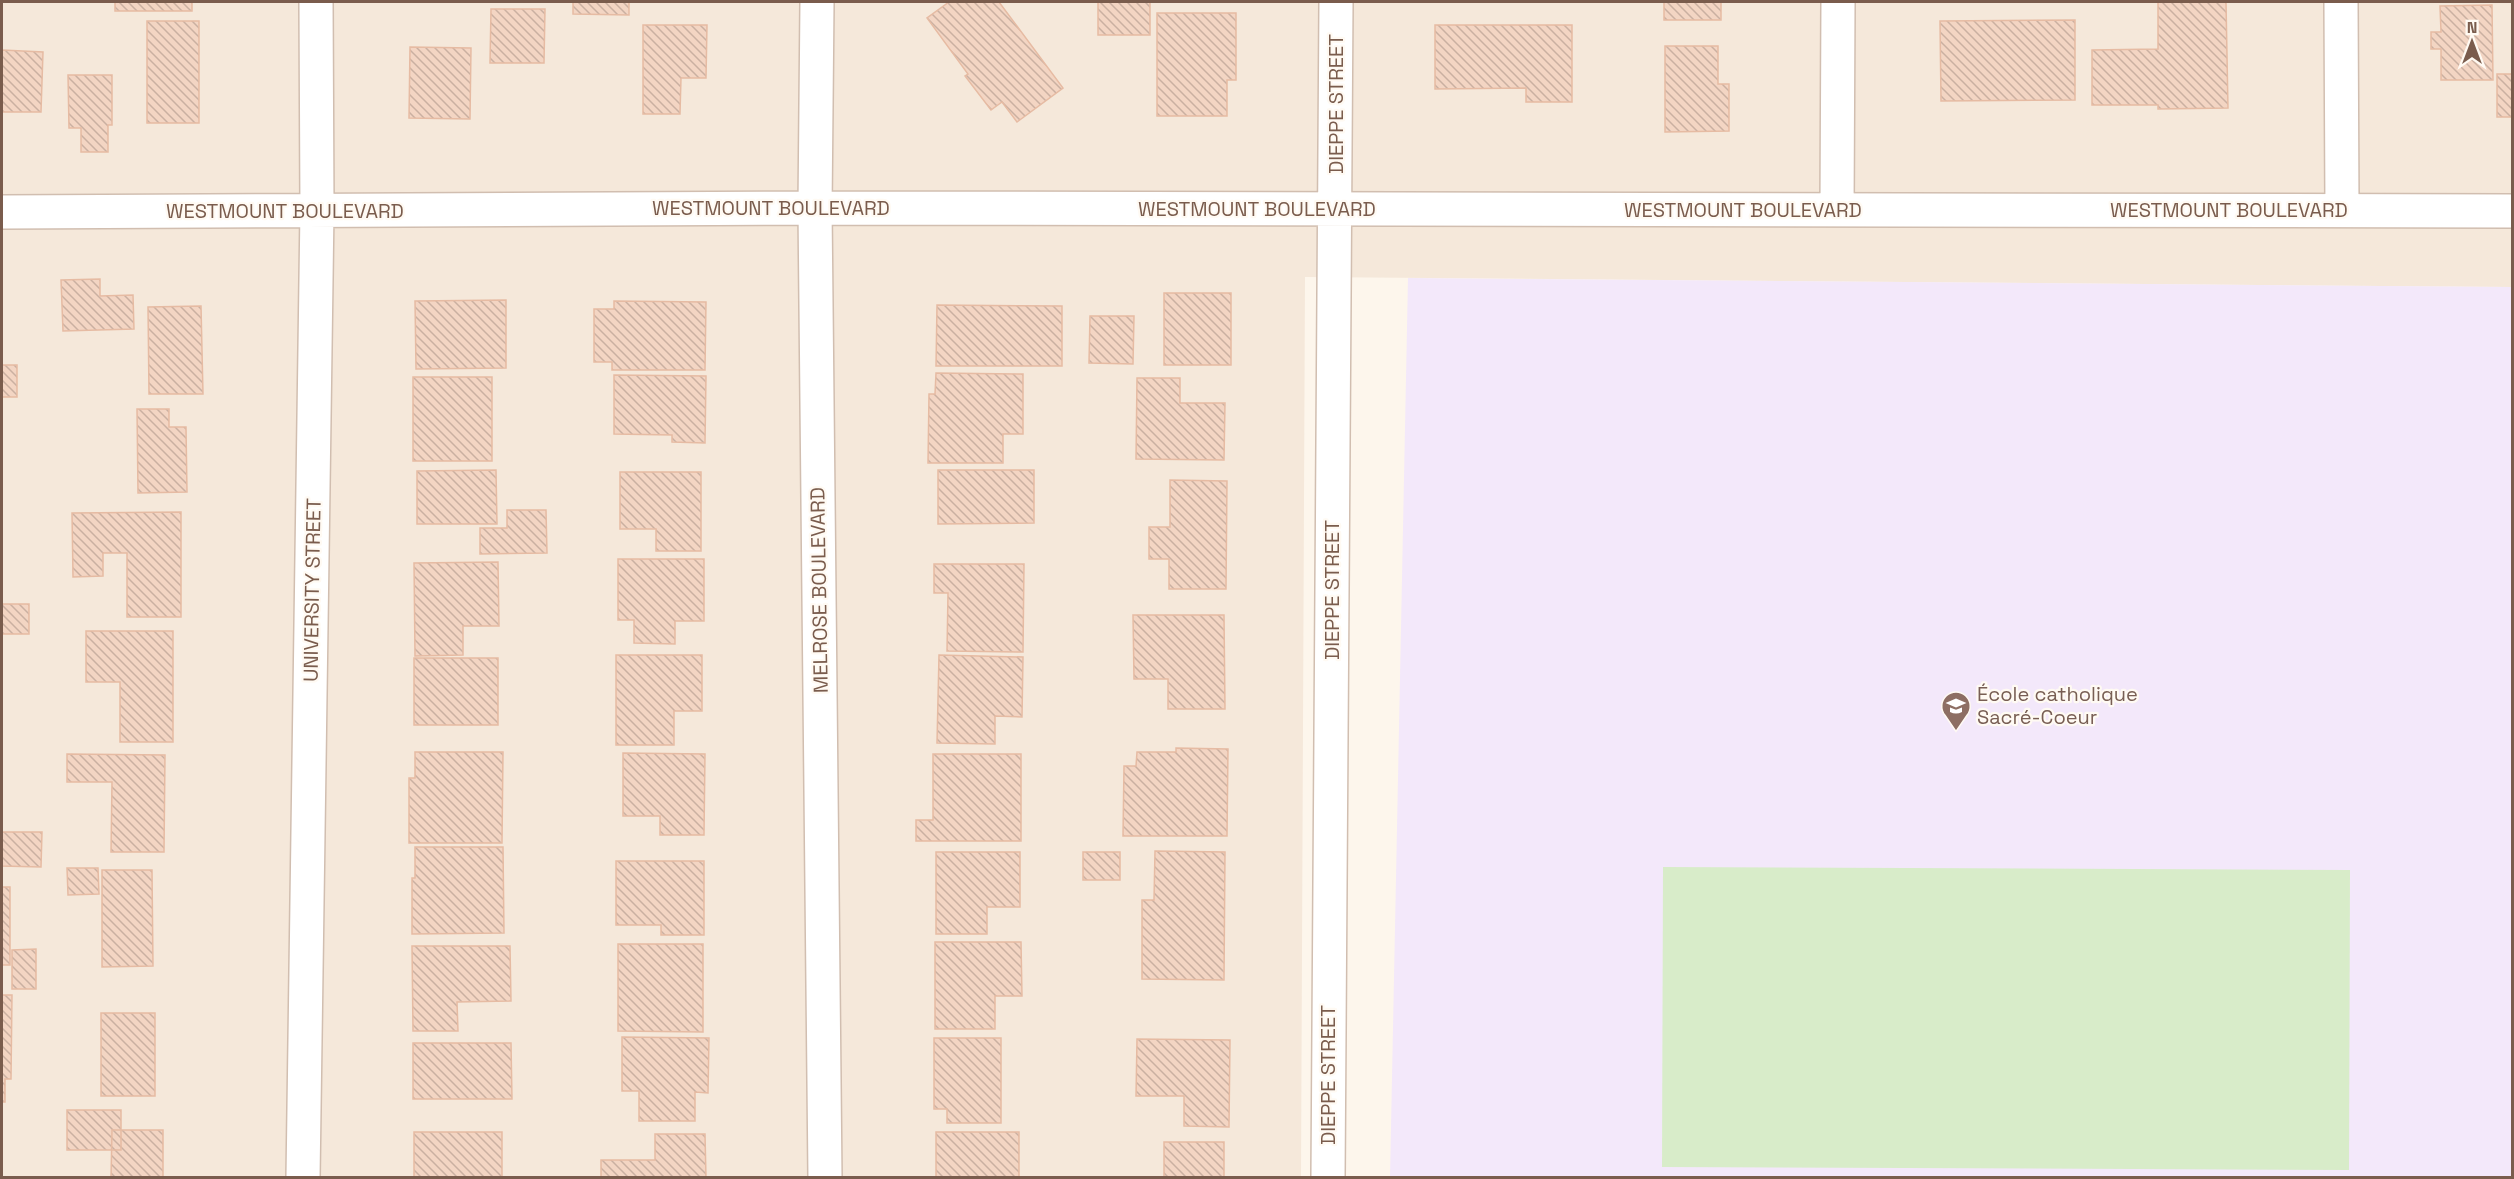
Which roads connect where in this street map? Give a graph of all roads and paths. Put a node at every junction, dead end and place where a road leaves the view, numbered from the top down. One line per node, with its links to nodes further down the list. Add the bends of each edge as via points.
1 (316, 2): 8 (street, UNIVERSITY STREET)
2 (817, 2): 6 (street, MELROSE BOULEVARD)
3 (1336, 2): 7 (street, DIEPPE STREET)
4 (1838, 2): 9 (street)
5 (2341, 2): 10 (street)
6 (815, 208): 7 (street, WESTMOUNT BOULEVARD); 8 (street, WESTMOUNT BOULEVARD); 14 (street, MELROSE BOULEVARD)
7 (1335, 209): 9 (street, WESTMOUNT BOULEVARD); 15 (street, DIEPPE STREET)
8 (318, 210): 12 (street, WESTMOUNT BOULEVARD); 13 (street, UNIVERSITY STREET)
9 (1837, 210): 10 (street, WESTMOUNT BOULEVARD)
10 (2342, 210): 11 (street, WESTMOUNT BOULEVARD)
11 (2512, 211)
12 (2, 212)
13 (303, 1178)
14 (825, 1178)
15 (1328, 1178)

